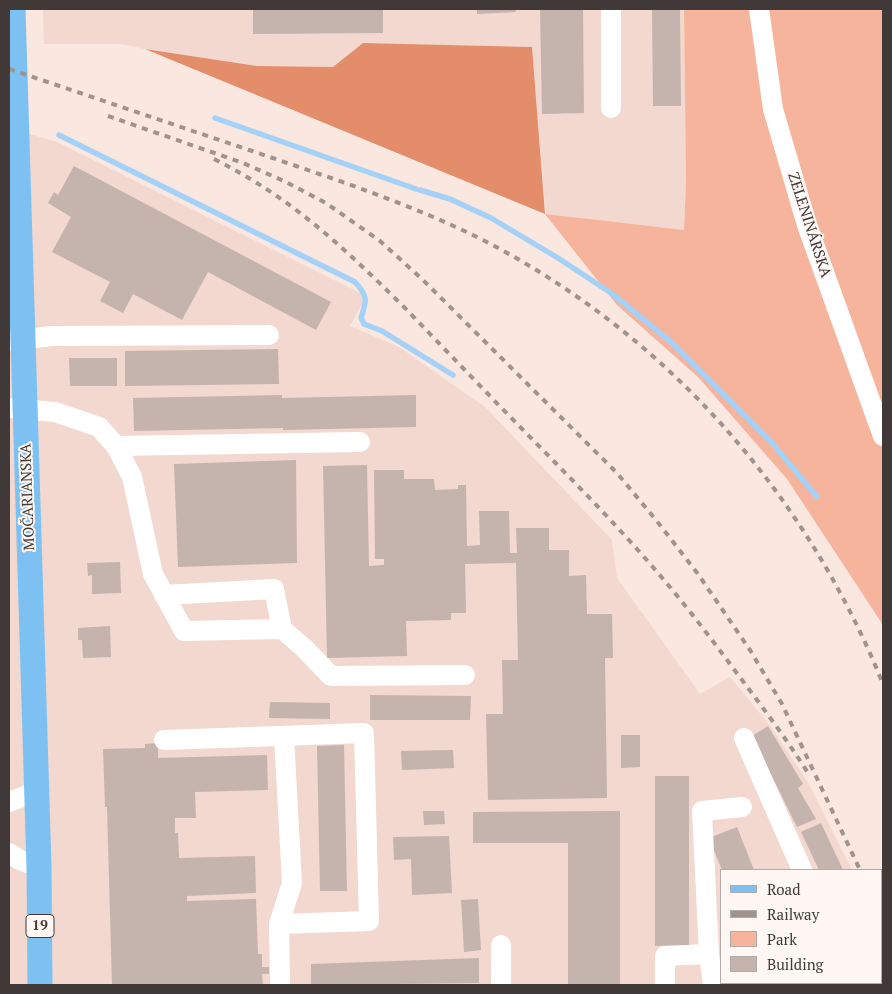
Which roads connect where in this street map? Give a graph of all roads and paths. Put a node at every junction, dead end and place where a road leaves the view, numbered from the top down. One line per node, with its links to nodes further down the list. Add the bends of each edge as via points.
1 (13, 9): 17 (main road, MOČARIANSKA / 19)
2 (611, 9): 4 (lane)
3 (759, 9): 8 (lane, ZELENINÁRSKA, via 773,109 807,225)
4 (611, 108)
5 (269, 334): 6 (lane, via 52,336)
6 (9, 341)
7 (9, 408): 10 (lane, via 55,412 98,427)
8 (883, 436)
9 (360, 442): 10 (lane)
10 (116, 446): 11 (lane, via 132,477 153,574)
11 (164, 595): 12 (lane, via 184,631); 12 (lane, via 274,589)
12 (282, 629): 13 (lane, via 330,676)
13 (465, 676)
14 (284, 736): 16 (lane); 23 (lane, via 292,883); 23 (lane, via 364,734 370,921)
15 (744, 738): 22 (lane)
16 (164, 740)
17 (37, 780): 18 (lane); 21 (main road, MOČARIANSKA / 19)
18 (9, 802)
19 (742, 807): 25 (lane, via 702,811)
20 (9, 853): 21 (lane)
21 (40, 867): 26 (main road, MOČARIANSKA / 19)
22 (802, 869)
23 (278, 924): 27 (lane)
24 (501, 945): 28 (lane)
25 (709, 954): 29 (lane, via 665,956); 30 (lane)
26 (40, 985)
27 (280, 985)
28 (501, 985)
29 (665, 985)
30 (713, 985)

